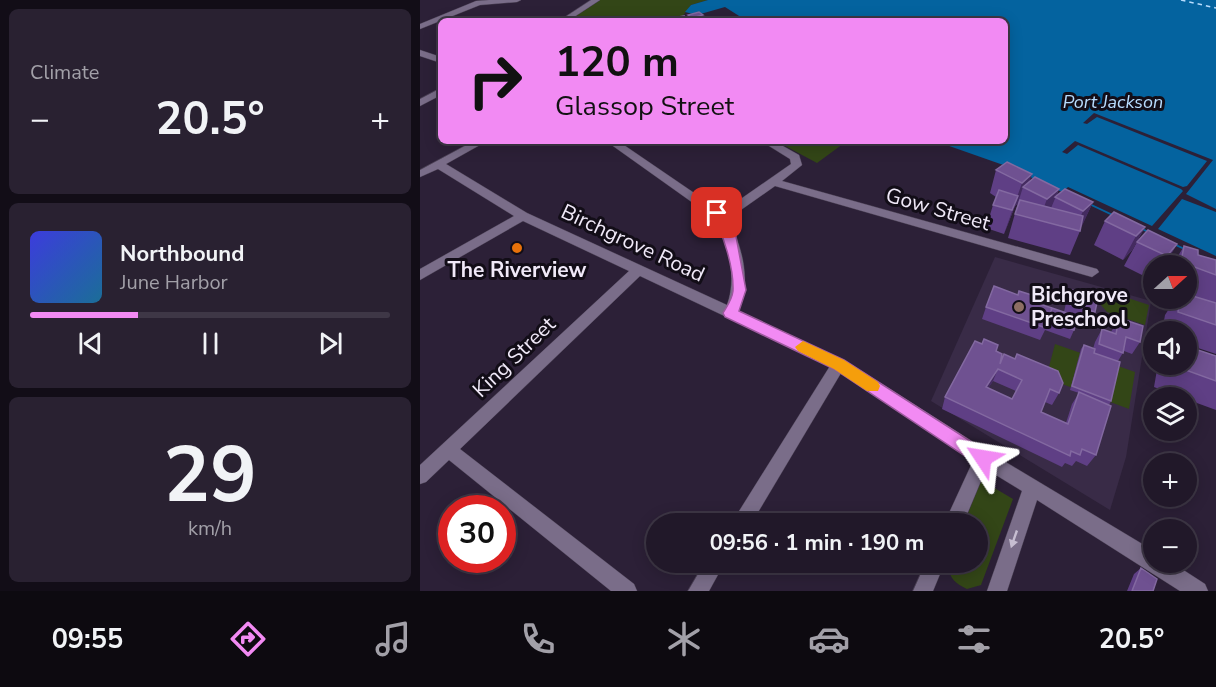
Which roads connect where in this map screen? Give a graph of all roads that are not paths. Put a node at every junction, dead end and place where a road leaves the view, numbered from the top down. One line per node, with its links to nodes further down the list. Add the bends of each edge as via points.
1 (468, 0): 4 (street)
2 (517, 0): 4 (street)
3 (596, 0): 6 (street)
4 (478, 3): 5 (street)
5 (442, 18)
6 (567, 18)
7 (438, 20): 8 (street)
8 (420, 27)
9 (420, 53): 10 (street)
10 (438, 59)
11 (438, 93): 12 (street)
12 (420, 103)
13 (476, 144): 16 (street)
14 (615, 144): 20 (street)
15 (771, 144): 18 (street, via 798,162)
16 (438, 164): 17 (street); 19 (street, Birchgrove Road)
17 (420, 174)
18 (774, 182): 20 (street); 22 (street, Gow Street)
19 (523, 216): 21 (street, Birchgrove Road); 23 (street)
20 (723, 218): 24 (street, via 740,290)
21 (639, 270): 24 (street, Birchgrove Road); 26 (street, King Street)
22 (1092, 272)
23 (420, 275)
24 (730, 313): 25 (street, Birchgrove Road)
25 (839, 364): 27 (street, Birchgrove Road); 30 (street)
26 (449, 450): 28 (street, King Street); 35 (street)
27 (983, 458): 29 (street, Birchgrove Road); 31 (street)
28 (420, 476)
29 (1032, 488): 37 (street, one-way to 37); 38 (street, Birchgrove Road)
30 (747, 513)
31 (958, 513)
32 (709, 573): 36 (street)
33 (933, 573): 34 (street)
34 (928, 589)
35 (627, 591)
36 (698, 591)
37 (997, 591)
38 (1197, 591)

